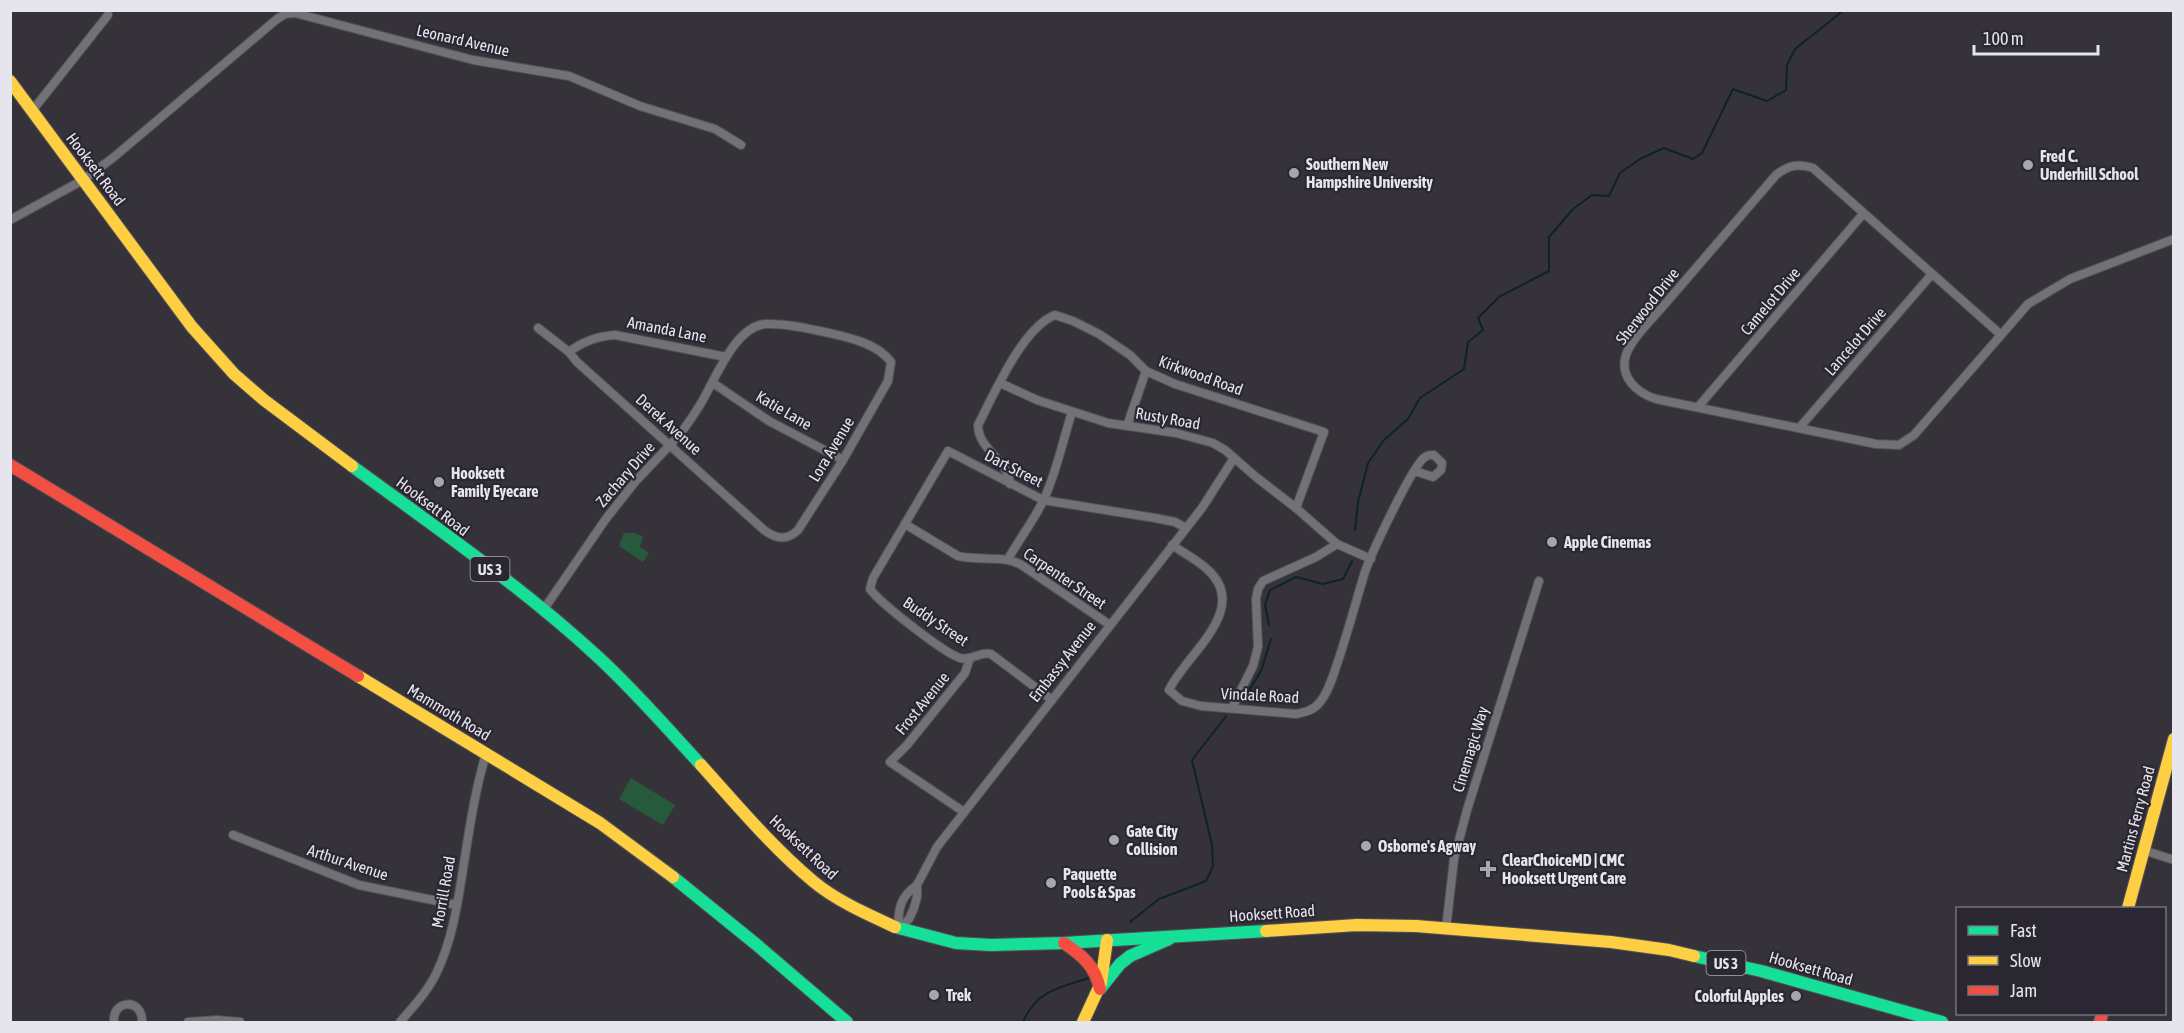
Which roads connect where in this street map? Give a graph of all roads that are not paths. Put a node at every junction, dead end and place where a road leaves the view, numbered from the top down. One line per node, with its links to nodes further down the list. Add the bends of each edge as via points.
1 (108, 15): 3 (street)
2 (10, 81): 3 (main road, Hooksett Road / US 3)
3 (32, 111): 5 (main road, Hooksett Road / US 3)
4 (741, 146): 5 (street, Leonard Avenue, via 715,129 640,106 569,76 473,60 295,13 277,19)
5 (83, 180): 7 (street, Leonard Avenue); 38 (main road, Hooksett Road / US 3, via 192,327 234,374)
6 (1863, 214): 9 (street, Sherwood Drive); 18 (street, Camelot Drive); 18 (street, Sherwood Drive, via 1813,168 1784,168 1656,315 1630,346 1624,366 1627,376 1647,396)
7 (10, 220)
8 (2174, 239): 11 (street, Sherwood Drive, via 2044,293)
9 (1932, 274): 11 (street, Sherwood Drive); 21 (street, Lancelot Drive)
10 (538, 328): 12 (street, Derek Avenue)
11 (2000, 334): 21 (street, Sherwood Drive, via 1914,435 1899,445 1876,444)
12 (569, 352): 13 (street, Amanda Lane, via 579,345 615,335); 22 (street, Derek Avenue)
13 (726, 357): 14 (street, Zachary Drive, via 747,332 765,324 841,336 868,345); 16 (street, Zachary Drive)
14 (891, 362): 24 (street, Lora Avenue, via 888,381)
15 (1146, 371): 17 (street, Kirkwood Road, via 1099,334 1055,315 1026,339); 20 (street); 29 (street, Kirkwood Road, via 1324,432)
16 (713, 383): 22 (street, Zachary Drive); 24 (street, Katie Lane, via 770,421)
17 (1000, 384): 19 (street, Rusty Road); 27 (street, via 978,425 978,434 1007,471)
18 (1698, 407): 21 (street, Sherwood Drive)
19 (1072, 412): 20 (street, Rusty Road); 28 (street)
20 (1127, 426): 23 (street, Rusty Road, via 1204,440)
21 (1800, 427)
22 (670, 445): 32 (street, Derek Avenue, via 764,530); 38 (street, Zachary Drive, via 617,505)
23 (1234, 458): 29 (street, Rusty Road); 31 (street, Embassy Avenue)
24 (843, 460): 32 (street, Lora Avenue, via 798,530 791,537)
25 (10, 465): 44 (main road, Mammoth Road)
26 (1415, 471): 36 (street, Vindale Road)
27 (1010, 484): 28 (street, Dart Street); 30 (street, Dart Street, via 948,451)
28 (1043, 500): 31 (street, Dart Street, via 1155,518); 35 (street)
29 (1296, 508): 33 (street, Rusty Road)
30 (905, 524): 35 (street, Carpenter Street, via 958,556); 40 (street, Buddy Street, via 870,589 931,640 958,657)
31 (1186, 528): 34 (street, Embassy Avenue)
32 (781, 538)
33 (1337, 544): 36 (street, Rusty Road); 42 (street, via 1263,581 1256,599 1258,647)
34 (1172, 545): 39 (street, Embassy Avenue); 42 (street, Vindale Road, via 1209,570 1220,587 1223,606 1216,625 1169,690 1182,700 1201,706)
35 (1008, 559): 39 (street, Carpenter Street)
36 (1371, 559): 42 (street, Vindale Road, via 1337,665 1321,701 1296,714)
37 (1539, 581): 53 (street, Cinemagic Way, via 1467,810 1454,859)
38 (544, 609): 52 (main road, Hooksett Road / US 3, via 624,681 803,873 849,905)
39 (1110, 626): 41 (street, Embassy Avenue)
40 (970, 658): 41 (street, Buddy Street, via 992,654); 45 (street, Frost Avenue, via 965,673 890,762)
41 (1052, 699): 45 (street, Embassy Avenue)
42 (1232, 708)
43 (2174, 739): 47 (main road, Martins Ferry Road)
44 (486, 754): 50 (street, Morrill Road); 63 (main road, Mammoth Road, via 648,856)
45 (964, 812): 49 (street, Embassy Avenue, via 933,854)
46 (232, 836): 50 (street, Arthur Avenue, via 359,885)
47 (2143, 850): 48 (street); 51 (main road, Martins Ferry Road)
48 (2174, 860)
49 (917, 885): 52 (street, Embassy Avenue, via 914,908); 52 (street, Embassy Avenue, via 902,900 897,914)
50 (457, 905): 62 (street, Morrill Road, via 450,939 435,975)
51 (2129, 907)
52 (899, 929): 56 (main road, Hooksett Road / US 3, via 972,945)
53 (1446, 929): 54 (main road, Hooksett Road / US 3, via 1357,925); 65 (main road, Hooksett Road / US 3, via 1669,950 1761,971)
54 (1176, 936): 55 (main road, Hooksett Road / US 3); 57 (main road, via 1130,956)
55 (1107, 940): 56 (main road, Hooksett Road / US 3); 57 (main road)
56 (1064, 943): 57 (main road, via 1093,965)
57 (1100, 989): 64 (main road)
58 (114, 1023): 59 (street, via 119,1007 128,1005 138,1009)
59 (142, 1023)
60 (188, 1023): 61 (street)
61 (240, 1023)
62 (400, 1023)
63 (847, 1023)
64 (1083, 1023)
65 (1942, 1023)

